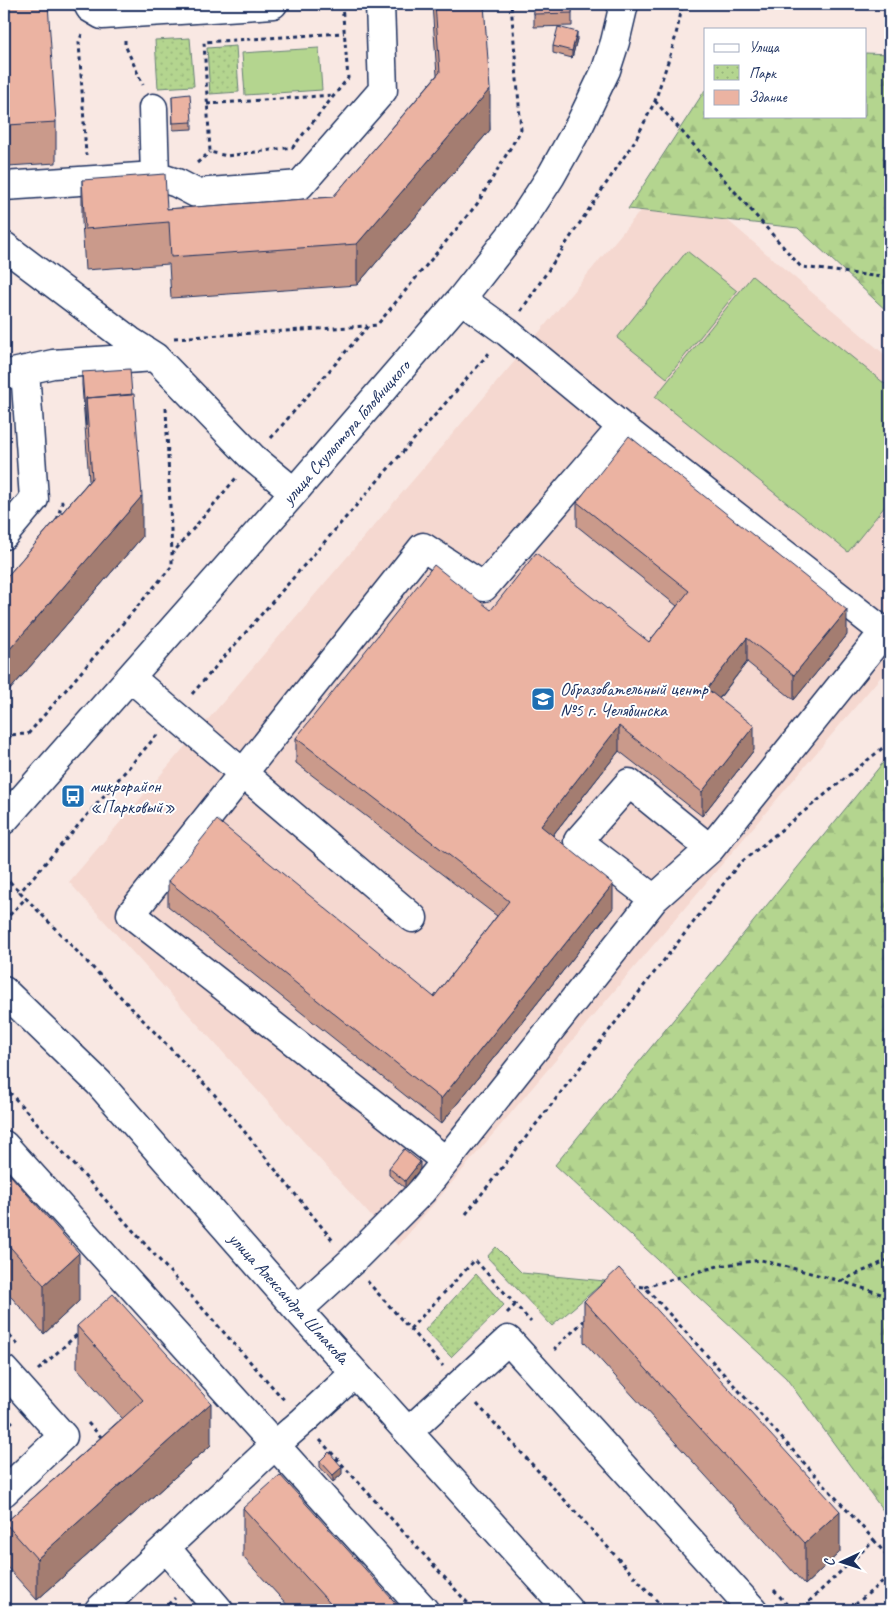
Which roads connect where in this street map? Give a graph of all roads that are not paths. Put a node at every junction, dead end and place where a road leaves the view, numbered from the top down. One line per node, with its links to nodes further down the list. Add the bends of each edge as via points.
1 (273, 4): 4 (street, via 102,15)
2 (380, 4): 6 (street, via 384,90 300,185 196,193 177,182)
3 (624, 4): 9 (street, улица Скульптора Головницкого, via 606,70 580,124 519,225)
4 (89, 6)
5 (152, 108): 6 (street)
6 (155, 176): 7 (street)
7 (4, 186)
8 (4, 246): 10 (street, via 130,341)
9 (461, 299): 12 (street); 13 (street, улица Скульптора Головницкого)
10 (163, 348): 11 (street); 13 (street, via 253,458)
11 (14, 372): 14 (street, via 34,499)
12 (622, 427): 16 (street, via 484,588 423,547); 18 (street, via 884,632)
13 (294, 492): 15 (street, улица Скульптора Головницкого)
14 (4, 535)
15 (131, 678): 16 (street); 17 (street, улица Скульптора Головницкого)
16 (244, 773): 20 (street); 23 (street, via 131,914)
17 (4, 820)
18 (710, 849): 19 (street); 19 (street, via 629,784 578,841)
19 (654, 899): 23 (street)
20 (413, 918)
21 (4, 991): 24 (street, улица Александра Шмакова, via 99,1083)
22 (4, 1145): 28 (street)
23 (446, 1161): 24 (street, via 422,1191)
24 (298, 1310): 25 (street, улица Александра Шмакова)
25 (355, 1373): 27 (street, улица Александра Шмакова); 28 (street)
26 (9, 1378): 29 (street, via 63,1436)
27 (409, 1431): 34 (street, улица Александра Шмакова); 35 (street, via 508,1340)
28 (274, 1446): 30 (street); 33 (street)
29 (4, 1492)
30 (166, 1548): 31 (street); 32 (street)
31 (98, 1610)
32 (219, 1610)
33 (424, 1610)
34 (569, 1610)
35 (753, 1610)

